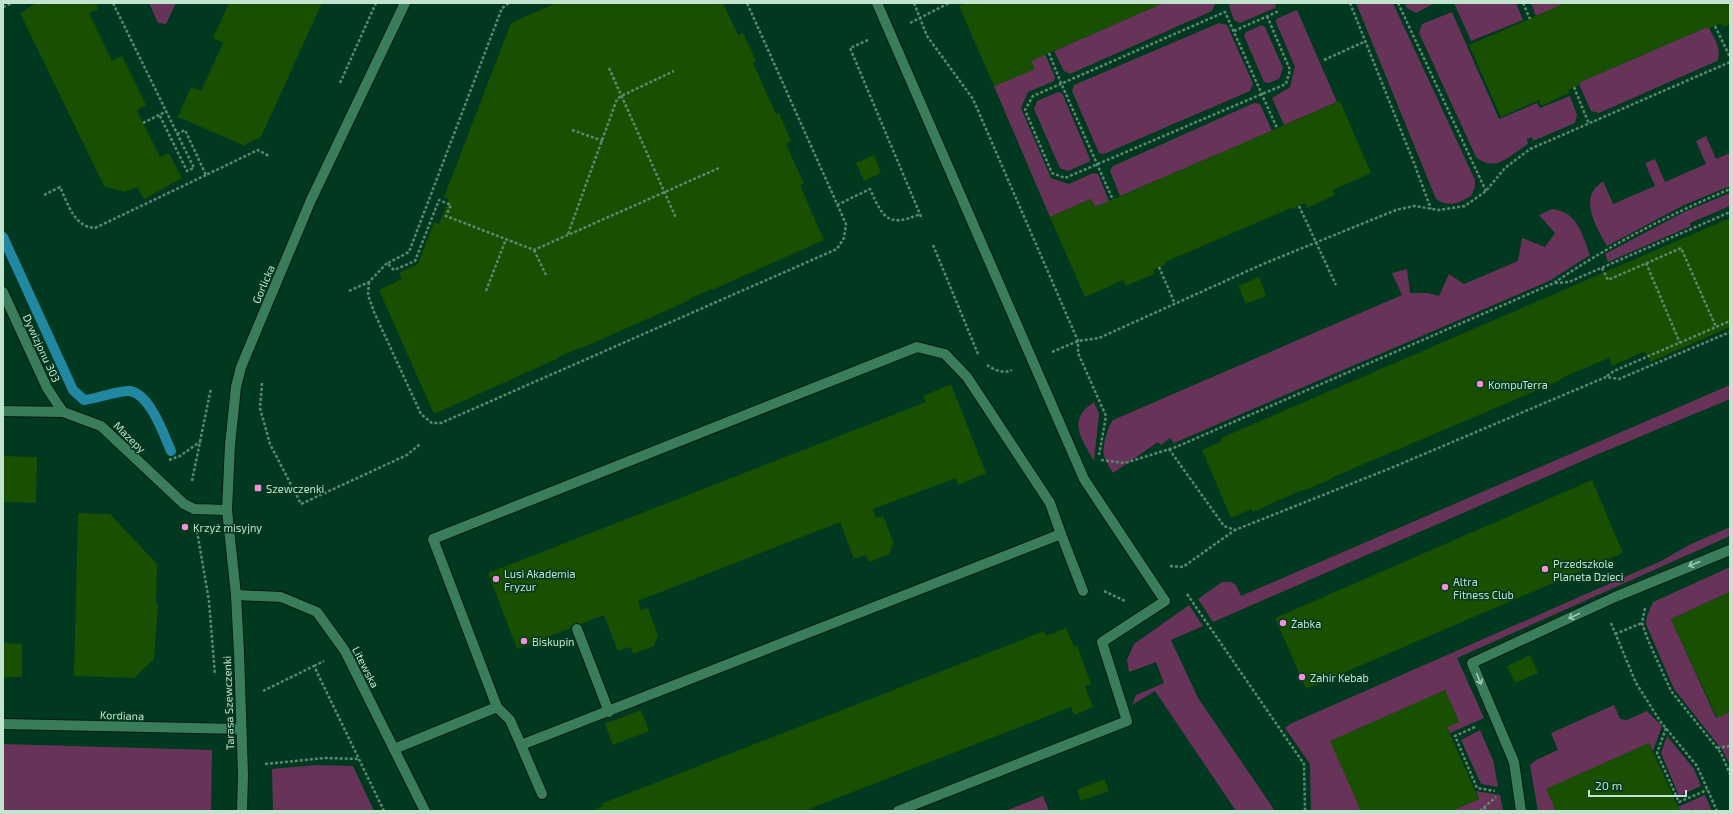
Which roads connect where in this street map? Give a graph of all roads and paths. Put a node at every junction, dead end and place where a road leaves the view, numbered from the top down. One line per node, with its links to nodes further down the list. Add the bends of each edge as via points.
1 (12, 3): 12 (path)
2 (113, 3): 32 (path)
3 (405, 3): 92 (street, Gorlicka, via 311,200 241,367 236,387 230,445)
4 (509, 3): 61 (path, via 502,8 409,252)
5 (747, 3): 49 (path)
6 (877, 3): 127 (street, via 1084,479 1165,601 1102,642 1127,721)
7 (914, 3): 15 (path)
8 (949, 3): 15 (path)
9 (1350, 3): 21 (path)
10 (1398, 3): 45 (path)
11 (1523, 3): 16 (path)
12 (3, 7)
13 (1280, 11): 14 (path)
14 (1267, 16): 19 (path); 30 (path, via 1290,70 1286,84)
15 (920, 18): 17 (path); 76 (path, via 927,36 973,99)
16 (1530, 19)
17 (909, 23)
18 (1715, 26): 23 (path)
19 (1234, 31): 28 (path, via 1225,12); 30 (path)
20 (870, 40): 53 (path, via 850,48)
21 (1366, 42): 24 (path); 51 (path)
22 (1050, 53): 28 (path)
23 (1730, 58)
24 (1324, 60)
25 (1730, 62): 35 (path)
26 (609, 68): 31 (path)
27 (674, 71): 31 (path)
28 (1061, 83): 41 (path); 41 (path, via 1033,96 1025,110 1052,173 1065,178)
29 (1574, 87): 35 (path)
30 (1262, 94): 36 (path); 41 (path)
31 (621, 96): 39 (path, via 617,99); 46 (path)
32 (167, 111): 33 (path); 38 (path)
33 (159, 114): 34 (path); 38 (path, via 187,171 194,168)
34 (143, 123)
35 (1589, 124): 45 (path, via 1530,148 1505,168)
36 (1277, 128)
37 (572, 130): 39 (path)
38 (177, 134): 43 (path, via 185,130)
39 (603, 141): 56 (path)
40 (269, 156): 43 (path, via 258,150)
41 (1097, 164): 48 (path)
42 (719, 168): 46 (path)
43 (206, 175): 47 (path, via 95,228 88,228 79,223 60,187)
44 (1730, 189): 67 (path, via 1682,209 1586,261)
45 (1486, 191): 51 (path, via 1465,206)
46 (665, 192): 54 (path); 56 (path)
47 (44, 195)
48 (1112, 200)
49 (838, 204): 53 (path, via 870,189 882,213 893,220 906,220); 66 (path, via 846,224 844,238 837,249 441,423 432,423 421,414 374,312 368,295)
50 (1299, 206): 58 (path)
51 (1431, 209): 58 (path, via 1414,206 1396,210)
52 (1730, 212): 64 (path)
53 (920, 214): 55 (path)
54 (676, 218)
55 (922, 219)
56 (568, 234): 60 (path)
57 (506, 239): 60 (path); 61 (path, via 446,216 451,205 439,200 415,262 394,270); 70 (path)
58 (1316, 242): 68 (path); 72 (path)
59 (933, 245): 79 (path)
60 (534, 250): 65 (path)
61 (388, 263): 66 (path)
62 (1646, 264): 64 (path, via 1608,280); 74 (path, via 1681,248); 77 (path)
63 (1158, 267): 72 (path)
64 (1602, 268): 67 (path, via 1569,282)
65 (546, 275)
66 (369, 282): 69 (path)
67 (1554, 283): 88 (path)
68 (1336, 285)
69 (349, 291)
70 (486, 291)
71 (3, 292): 85 (street, Dywizjonu 303, via 47,388)
72 (1174, 304): 76 (path, via 1099,338)
73 (1730, 321): 74 (path)
74 (1716, 327): 77 (path)
75 (1730, 332): 82 (path, via 1619,379)
76 (1078, 341): 78 (path); 90 (path, via 1078,353 1106,416 1098,460)
77 (1680, 343): 82 (path, via 1614,371)
78 (1046, 355)
79 (980, 357)
80 (984, 364): 81 (path, via 994,370 1008,372)
81 (1019, 367)
82 (1606, 377): 93 (path, via 1391,468)
83 (262, 380): 87 (path, via 260,408 270,444 301,504 406,455)
84 (3, 411): 85 (street, Mazepy)
85 (63, 412): 91 (street, Mazepy, via 101,426)
86 (201, 441): 91 (path, via 180,456)
87 (420, 444)
88 (1169, 449): 89 (path); 93 (path, via 1224,526)
89 (1148, 456)
90 (1103, 466)
91 (143, 467): 92 (street, Mazepy, via 174,496 194,509)
92 (227, 510): 99 (street, Gorlicka)
93 (1235, 530): 96 (path, via 1183,567 1170,566)
94 (1061, 534): 98 (street); 106 (street, via 1050,503 967,377 945,354 917,347 433,539); 107 (street)
95 (1730, 550): 100 (street, one-way to 100)
96 (1166, 560)
97 (1185, 590): 128 (path, via 1304,764)
98 (1083, 591)
99 (236, 595): 111 (street, Tarasa Szewczenki); 115 (street, Litewska, via 281,597 317,612 345,651)
100 (1602, 603): 104 (path); 131 (street, one-way to 131, via 1472,663 1514,762)
101 (1647, 605): 102 (path)
102 (1642, 623): 104 (path); 114 (path, via 1671,690)
103 (577, 629): 107 (street)
104 (1615, 634): 110 (path, via 1636,683)
105 (263, 699): 117 (path, via 262,691 314,666)
106 (497, 707): 112 (street, via 510,720); 115 (street)
107 (609, 712): 112 (street)
108 (3, 724): 111 (street, Kordiana)
109 (1482, 724): 120 (path, via 1455,736 1477,788)
110 (1666, 728): 119 (path, via 1697,766); 119 (path, via 1657,753 1679,802)
111 (241, 729): 124 (street, Tarasa Szewczenki)
112 (521, 745): 121 (street)
113 (1730, 746): 114 (path)
114 (1717, 748): 118 (path)
115 (394, 749): 126 (street, Litewska)
116 (264, 757): 117 (path, via 264,764 325,758)
117 (359, 759): 125 (path)
118 (1730, 774)
119 (1707, 790): 132 (path)
120 (1497, 791)
121 (542, 794)
122 (1500, 795): 123 (path)
123 (1484, 807): 129 (path); 130 (path)
124 (242, 811)
125 (384, 811)
126 (425, 811)
127 (898, 811)
128 (1305, 811)
129 (1480, 811)
130 (1486, 811)
131 (1521, 811)
132 (1717, 811)

